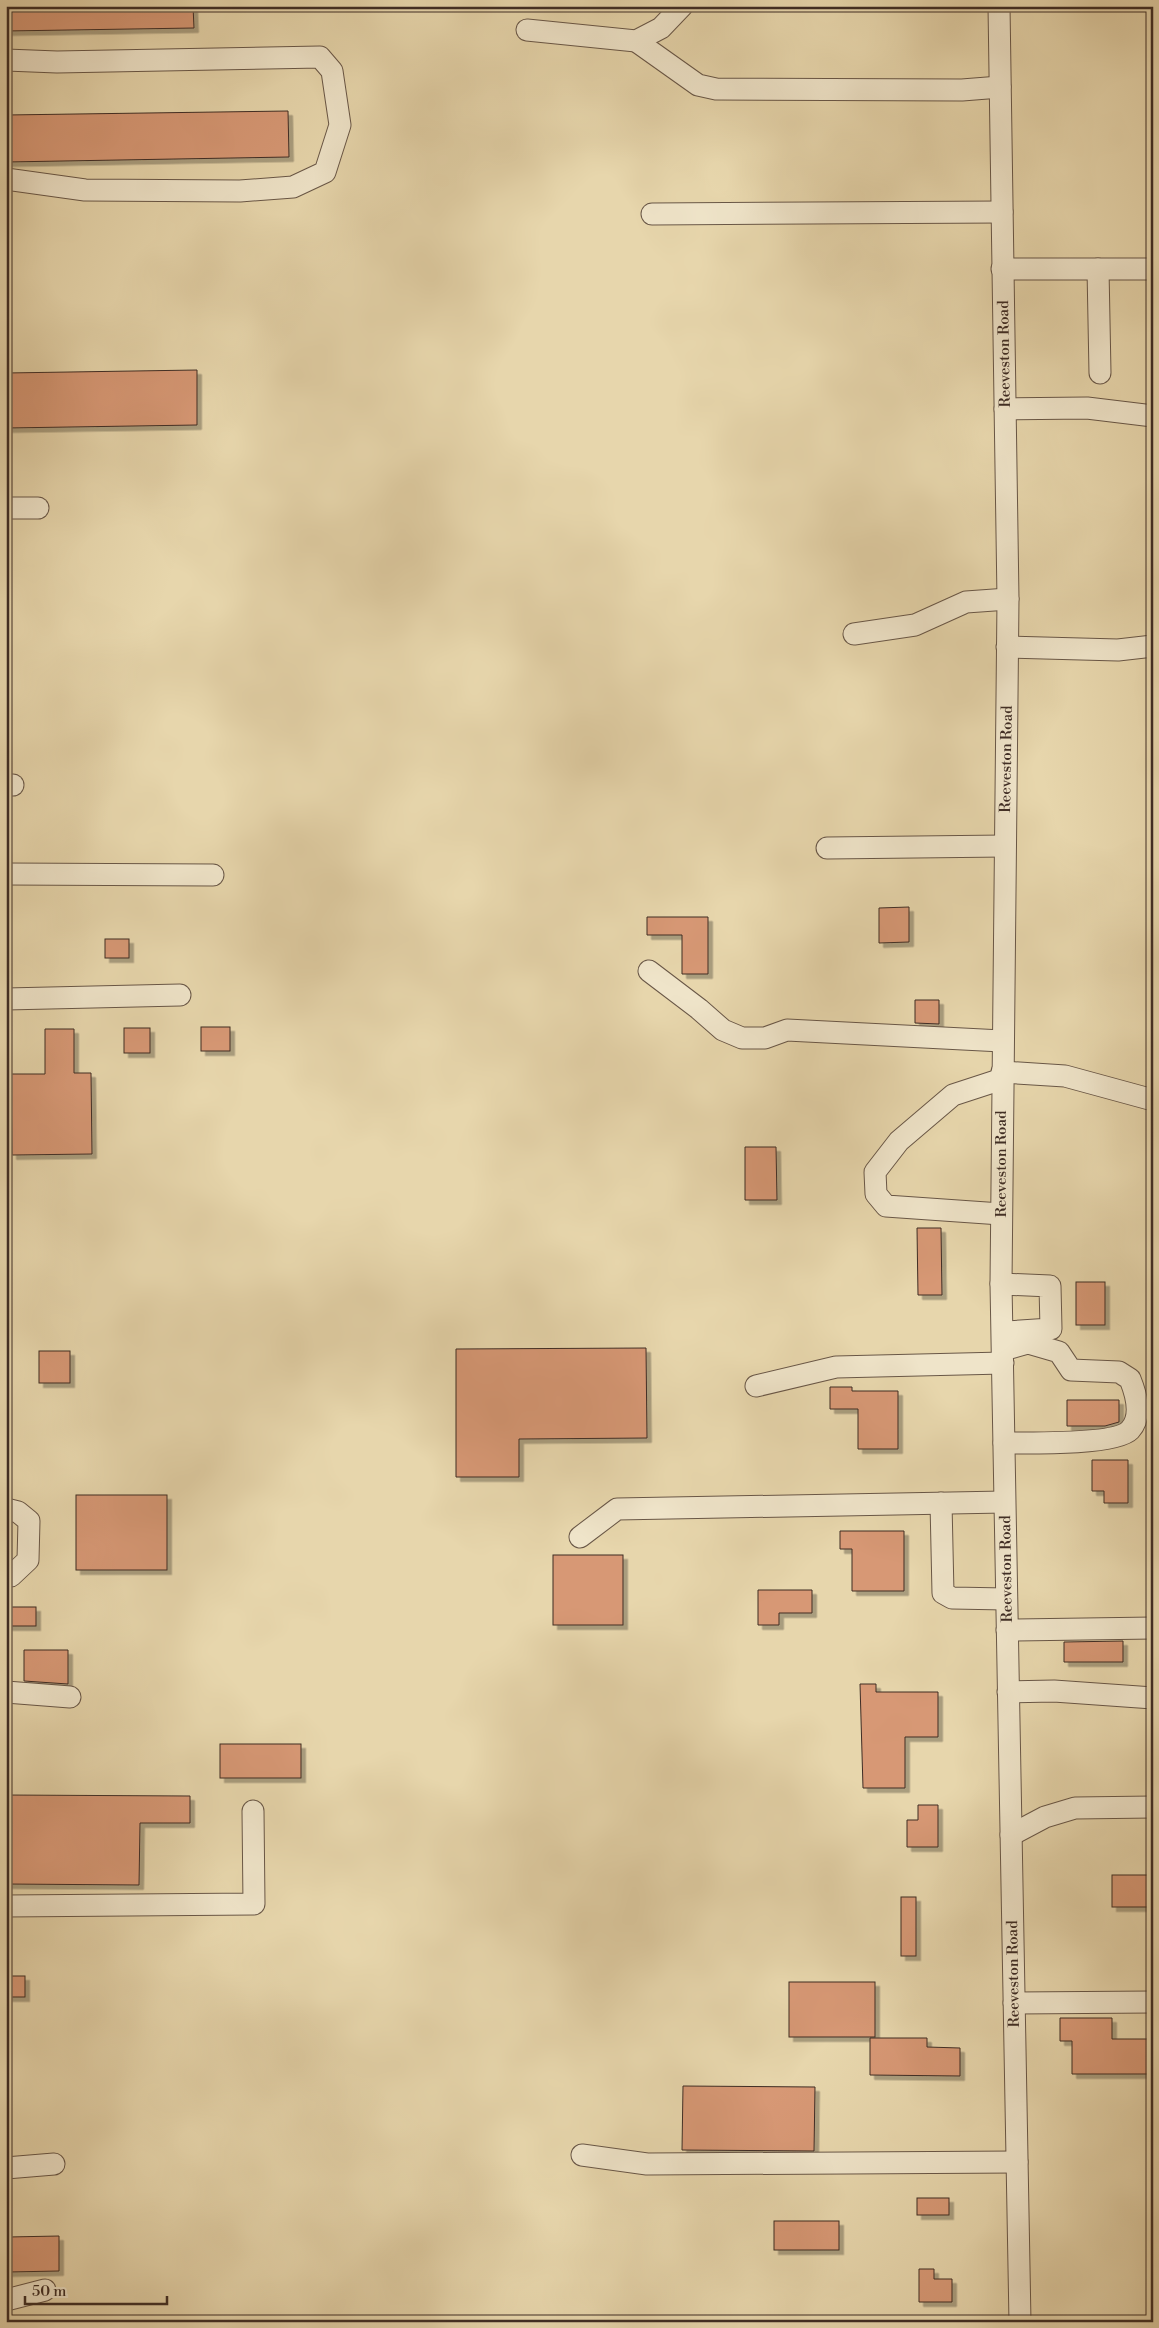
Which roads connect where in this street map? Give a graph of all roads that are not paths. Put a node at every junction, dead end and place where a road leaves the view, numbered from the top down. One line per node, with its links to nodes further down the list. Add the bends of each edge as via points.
1 (682, 6): 4 (street, via 661,28)
2 (999, 6): 6 (street, Reeveston Road)
3 (527, 30): 4 (street)
4 (636, 41): 6 (street, via 698,85 716,89 952,90)
5 (6, 60): 7 (street, via 320,58 332,71 340,125 325,172 293,186 240,191 85,190)
6 (1000, 87): 8 (street, Reeveston Road)
7 (6, 179)
8 (1002, 212): 9 (street); 10 (street, Reeveston Road)
9 (652, 214)
10 (1002, 268): 11 (street); 14 (street, Reeveston Road)
11 (1098, 268): 12 (street); 13 (street)
12 (1153, 268)
13 (1100, 373)
14 (1005, 409): 15 (street, via 1087,408); 18 (street, Reeveston Road)
15 (1153, 416)
16 (6, 508): 17 (street)
17 (38, 508)
18 (1008, 599): 19 (street, via 966,602 914,625); 21 (street, Reeveston Road)
19 (854, 634)
20 (1153, 646): 21 (street, via 1118,650)
21 (1007, 647): 22 (street, Reeveston Road)
22 (1005, 846): 23 (street); 29 (street, Reeveston Road)
23 (827, 848)
24 (6, 874): 25 (street)
25 (213, 875)
26 (649, 971): 29 (street, via 723,1030 742,1038 765,1038 787,1030)
27 (180, 995): 28 (street)
28 (6, 998)
29 (1002, 1040): 30 (street, Reeveston Road)
30 (1002, 1076): 31 (street, via 1065,1076); 32 (street, Reeveston Road); 32 (street, via 953,1095 899,1141 875,1172 876,1194 886,1206)
31 (1153, 1100)
32 (1001, 1214): 33 (street, Reeveston Road)
33 (1000, 1284): 34 (street, Reeveston Road); 34 (street, via 1050,1286 1051,1329)
34 (1003, 1348): 35 (street, via 836,1367); 36 (street, Reeveston Road); 36 (street, via 1028,1343 1059,1352 1071,1370 1119,1372 1130,1379 1137,1400 1136,1421 1129,1431 1114,1437 1089,1441)
35 (756, 1386)
36 (1004, 1443): 37 (street, Reeveston Road)
37 (1004, 1502): 38 (street); 42 (street, Reeveston Road)
38 (941, 1503): 40 (street, via 617,1509); 42 (street, via 943,1593 952,1598)
39 (6, 1509): 41 (street, via 18,1512 29,1521 28,1560)
40 (580, 1537)
41 (6, 1576)
42 (1006, 1599): 44 (street, Reeveston Road)
43 (1153, 1628): 44 (street)
44 (1007, 1630): 46 (street, Reeveston Road)
45 (6, 1692): 47 (street)
46 (1008, 1692): 48 (street); 51 (street, Reeveston Road)
47 (70, 1697)
48 (1153, 1698)
49 (1153, 1807): 51 (street, via 1075,1808 1045,1817)
50 (253, 1811): 52 (street, via 254,1904)
51 (1011, 1835): 54 (street, Reeveston Road)
52 (6, 1906)
53 (1153, 2002): 54 (street)
54 (1014, 2003): 56 (street, Reeveston Road)
55 (582, 2154): 56 (street, via 647,2164)
56 (1017, 2162): 61 (street, Reeveston Road)
57 (54, 2164): 58 (street)
58 (6, 2168)
59 (45, 2290): 60 (street)
60 (6, 2300)
61 (1020, 2322)

